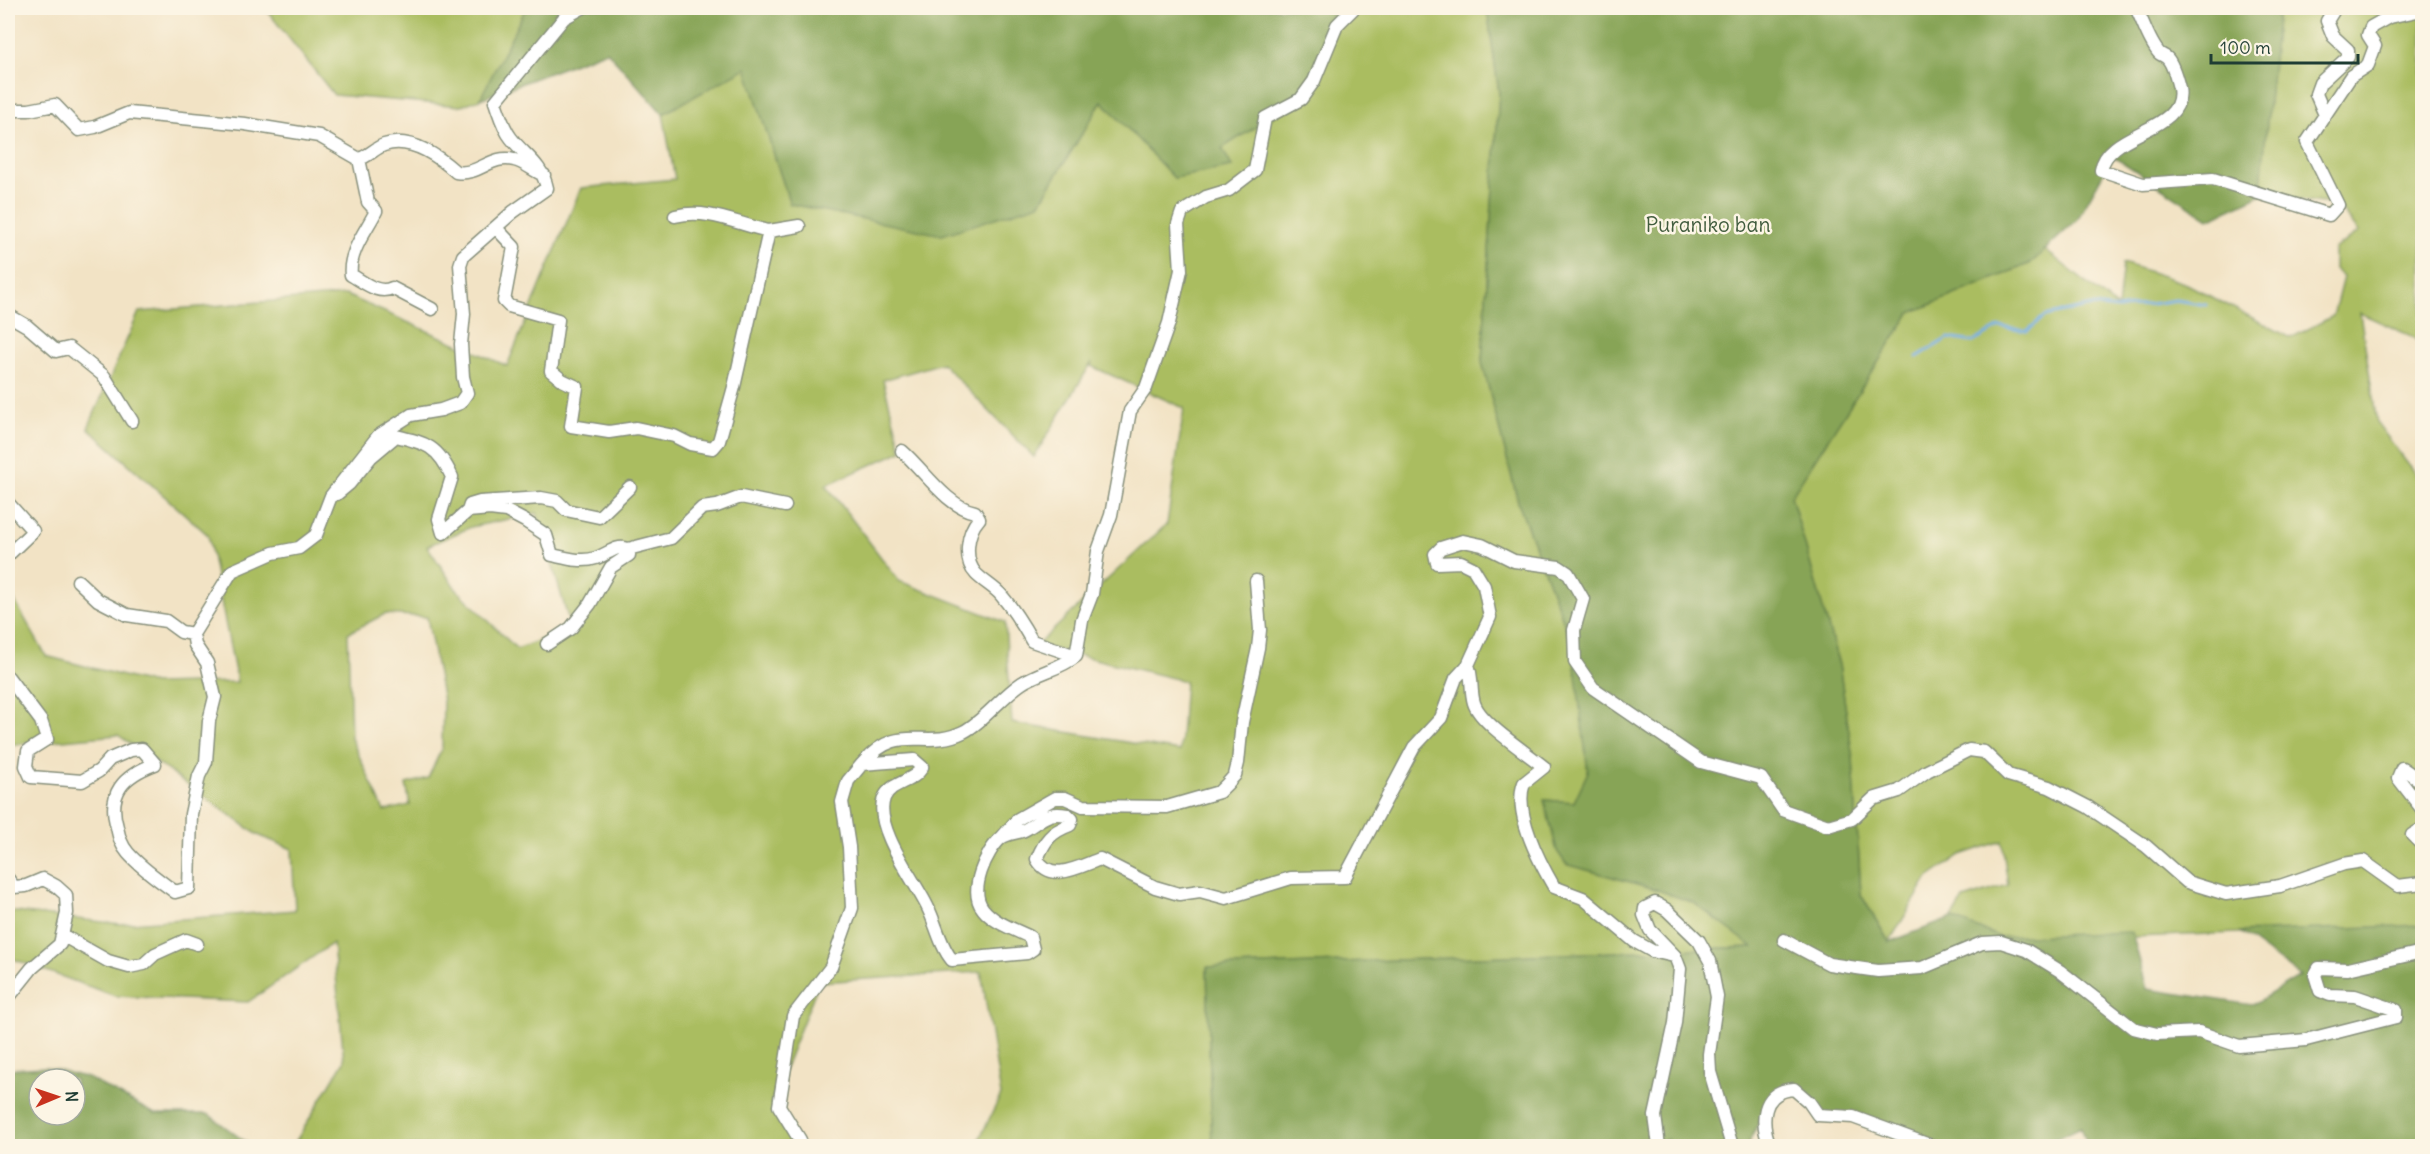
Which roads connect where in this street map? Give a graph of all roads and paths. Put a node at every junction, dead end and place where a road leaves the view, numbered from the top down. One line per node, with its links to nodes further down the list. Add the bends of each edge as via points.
1 (582, 8): 9 (street, via 564,18 495,102 510,137 532,157)
2 (1354, 8): 29 (street, via 1337,25 1314,81 1301,99 1265,118 1255,170 1228,190 1199,200 1182,212 1178,224 1181,270 1169,323 1146,388 1130,411 1111,515 1098,551)
3 (2136, 8): 7 (street, via 2159,53 2169,59 2180,91 2176,106 2163,121 2119,143 2103,159 2101,170 2143,184 2213,179 2329,214 2338,205 2307,142)
4 (2335, 8): 7 (street, via 2327,21 2333,36 2348,50 2348,57 2320,83 2316,94)
5 (2422, 10): 7 (street, via 2389,17 2371,27 2368,35 2375,46 2373,57 2368,65 2351,75)
6 (8, 110): 8 (street, via 56,105 79,130 129,113 268,127 319,136)
7 (2325, 115)
8 (359, 159): 9 (street, via 380,146 397,142 438,155 456,172 476,171 492,160 506,158); 14 (street, via 368,202 376,211 354,253 351,275 379,290 392,288)
9 (545, 176): 12 (street, via 547,188 513,212)
10 (675, 216): 13 (street, via 693,212 714,214)
11 (799, 226): 13 (street)
12 (497, 229): 13 (street, via 514,247 504,301 509,306 558,320 551,371 577,387 571,426 609,432 636,428 713,448 719,441 734,387); 19 (street, via 463,256 460,265 464,314 461,344 467,393 460,403 411,415 378,436)
13 (769, 231)
14 (432, 309)
15 (8, 315): 16 (street, via 56,351 69,348 102,374)
16 (132, 421)
17 (902, 452): 29 (street, via 919,466 928,481 965,510 975,512 979,519 970,528 967,543 974,572 999,593 1032,641)
18 (630, 487): 22 (street, via 599,517 566,510 557,501 541,498 480,502 470,505)
19 (333, 492): 22 (street, via 338,494 396,436 425,442 446,464 452,477 439,519 443,533); 27 (street, via 316,535 299,548 273,553 232,571)
20 (8, 503): 24 (street, via 33,531)
21 (786, 506): 23 (street, via 741,497 702,508 671,538)
22 (468, 511): 23 (street, via 490,509 525,520 546,535 552,555 595,559 617,548)
23 (628, 549): 28 (street, via 629,555 611,567 571,628)
24 (8, 555)
25 (78, 581): 27 (street, via 98,600 127,615 166,621 181,632)
26 (1256, 581): 36 (street, via 1258,648 1242,722 1238,763 1227,784 1219,792 1167,807 1083,806 1055,798 1018,819)
27 (193, 634): 31 (street, via 207,663 215,697 206,762 193,802 189,888 175,892 129,854 122,844 112,804 117,791 142,769 155,764 150,755 142,749 131,750 110,759 82,781 31,777 26,766 28,752 47,740 40,720)
28 (547, 644)
29 (1076, 656): 32 (street, via 1024,682 962,733 897,739 881,745)
30 (1468, 665): 36 (street, via 1456,678 1441,718 1414,747 1345,877 1291,878 1226,898 1200,891 1179,894 1155,887 1101,859 1050,872 1037,859 1045,840 1070,825 1072,819 1068,815 1049,815); 39 (street, via 1490,616 1484,586 1473,568 1461,562 1437,563 1435,554 1463,541 1482,545 1514,561 1559,567 1568,573 1583,599 1574,630 1575,662 1593,687 1701,762 1761,778 1783,810 1804,819 1828,826 1852,819 1873,799 1899,791 1927,771 1969,750 1984,753 2008,775 2049,787 2088,807 2146,846 2187,882 2226,894 2280,886 2363,861 2398,886); 44 (street, via 1473,677 1474,703 1486,722 1544,767 1524,783 1523,803 1528,832 1554,887 1583,898 1634,941 1652,951)
31 (8, 676)
32 (862, 764): 36 (street, via 914,760 922,767 915,776 891,788 882,809 894,849 927,905 952,960 1027,953 1033,949 1030,937 995,920 978,902 983,861); 46 (street, via 848,781 842,802 852,908 831,967 793,1016 789,1031 779,1106 800,1140)
33 (2422, 782): 34 (street, via 2402,768 2398,778)
34 (2422, 809)
35 (2422, 829): 37 (street, via 2412,835)
36 (1002, 837)
37 (2422, 845)
38 (8, 879): 40 (street, via 18,887 43,879 66,895)
39 (2422, 883)
40 (62, 935): 42 (street, via 108,961 129,967 144,964 155,954 186,940); 45 (street, via 60,944 32,968)
41 (1784, 940): 43 (street, via 1829,964 1878,971 1922,968 1982,943 2001,942 2026,950 2060,971 2133,1028 2157,1034 2199,1032 2239,1046 2306,1040 2396,1017 2396,1010 2390,1007 2320,991 2315,975 2319,968 2348,969)
42 (197, 944)
43 (2422, 952)
44 (1675, 956): 47 (street, via 1680,969 1677,1007 1656,1116); 48 (street, via 1650,930 1644,915 1651,904 1667,910 1699,941 1710,961 1717,997 1708,1054 1710,1072)
45 (8, 998)
46 (799, 1146)
47 (1659, 1146)
48 (1732, 1146)
49 (1770, 1146): 50 (street, via 1764,1132 1764,1112 1772,1096 1794,1089 1818,1115 1853,1117)
50 (1932, 1146)

